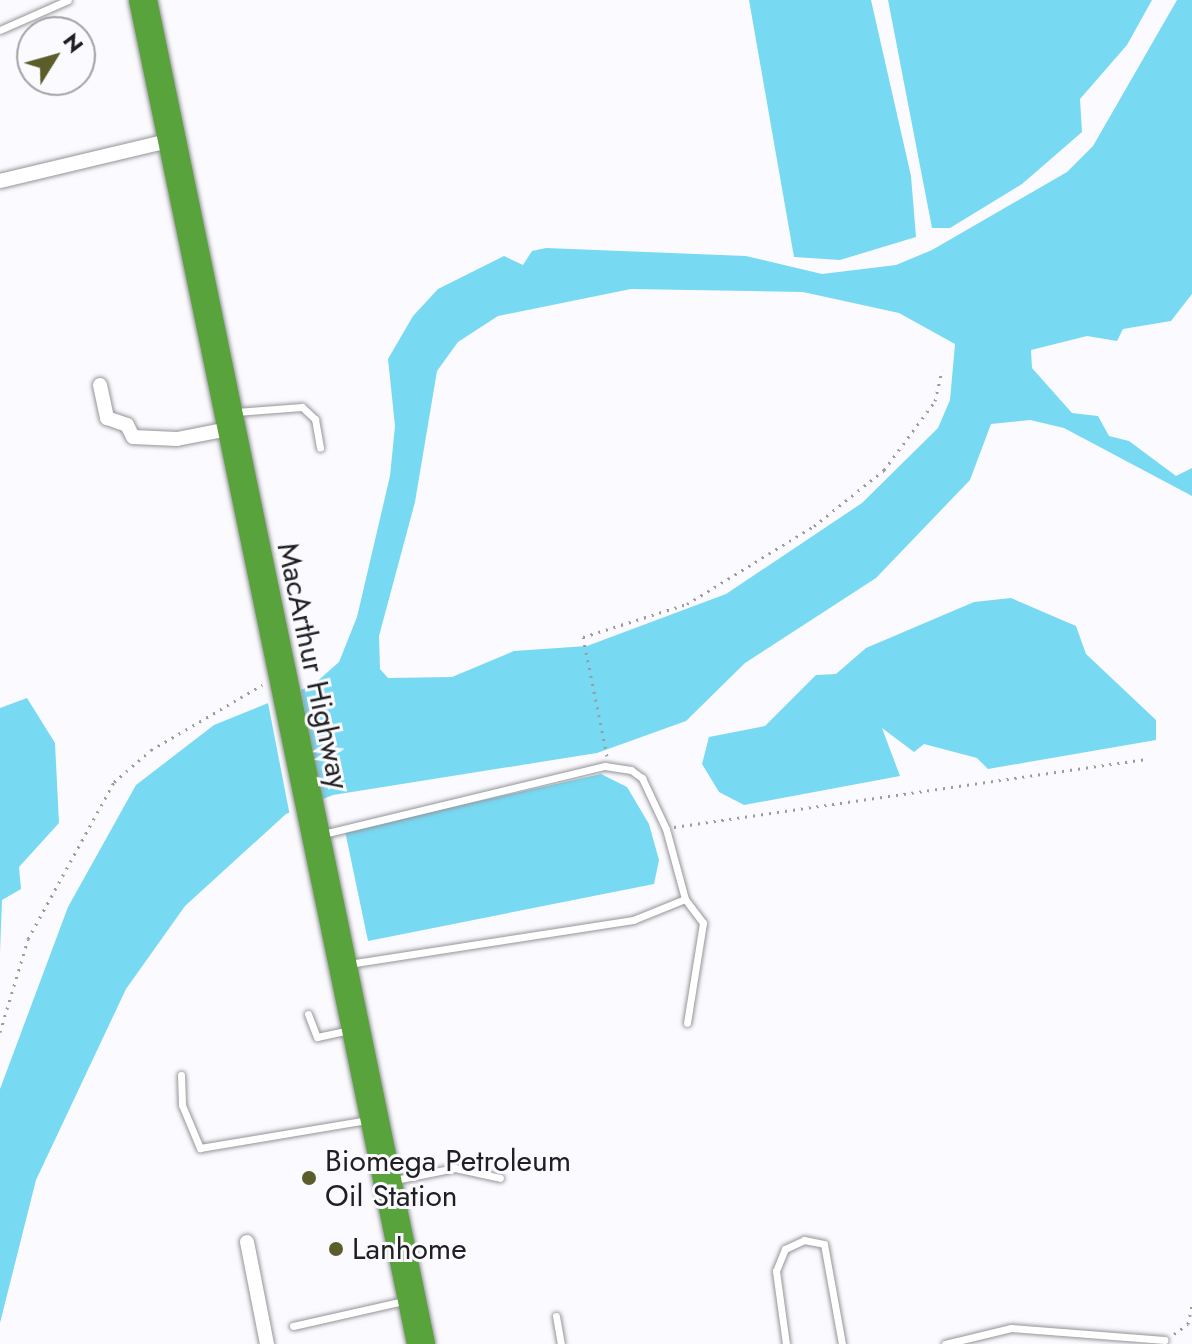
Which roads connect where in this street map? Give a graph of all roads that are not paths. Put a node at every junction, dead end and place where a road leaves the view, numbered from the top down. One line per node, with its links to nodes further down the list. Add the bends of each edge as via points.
1 (68, 0): 3 (lane)
2 (143, 0): 4 (highway, MacArthur Highway)
3 (0, 30)
4 (172, 140): 5 (street); 7 (highway, MacArthur Highway)
5 (0, 181)
6 (100, 385): 7 (street, via 107,418 127,425 133,437 177,439)
7 (227, 422): 8 (lane, via 270,405 302,407 315,419); 9 (highway, MacArthur Highway)
8 (320, 448)
9 (310, 823): 10 (lane, via 605,766 642,778 666,829); 11 (highway, MacArthur Highway)
10 (685, 899): 11 (lane, via 633,920); 13 (lane, via 703,923)
11 (340, 966): 14 (highway, MacArthur Highway)
12 (308, 1014): 14 (lane, via 317,1037)
13 (687, 1023)
14 (351, 1029): 16 (highway, MacArthur Highway)
15 (181, 1075): 16 (lane, via 182,1105 200,1148)
16 (370, 1119): 18 (highway, MacArthur Highway)
17 (500, 1178): 18 (lane, via 455,1168)
18 (385, 1182): 20 (highway, MacArthur Highway)
19 (247, 1242): 24 (street)
20 (410, 1299): 22 (lane); 25 (highway, MacArthur Highway)
21 (556, 1316): 26 (lane)
22 (293, 1326)
23 (1165, 1340): 29 (lane, via 1011,1328)
24 (267, 1344)
25 (421, 1344)
26 (561, 1344)
27 (786, 1344): 28 (lane, via 776,1271 785,1249 804,1240 824,1244)
28 (842, 1344)
29 (945, 1344)

